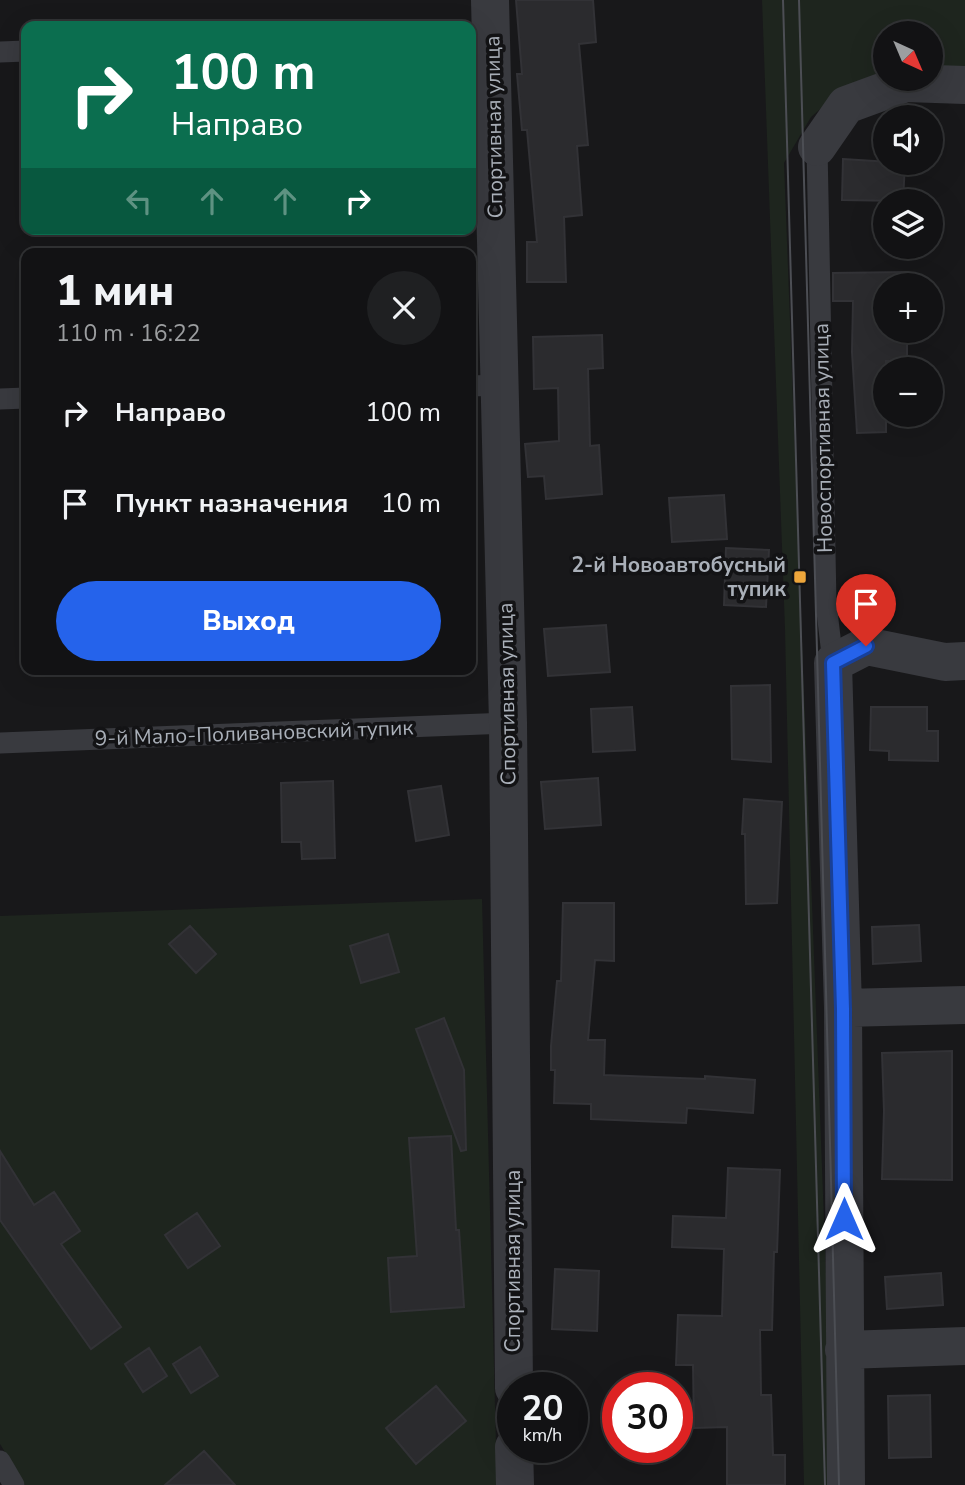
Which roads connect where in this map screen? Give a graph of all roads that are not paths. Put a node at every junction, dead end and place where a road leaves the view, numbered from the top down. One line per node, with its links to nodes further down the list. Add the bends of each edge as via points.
1 (484, 19): 6 (street, Спортивная улица)
2 (21, 51): 3 (lane)
3 (0, 52)
4 (965, 85): 5 (street, via 906,83 846,105)
5 (817, 147): 10 (lane, Новоспортивная улица, via 826,603)
6 (486, 385): 11 (street, Спортивная улица)
7 (21, 398): 8 (lane)
8 (0, 399)
9 (965, 661): 10 (street, via 946,662 866,646)
10 (833, 663): 14 (street, Новоспортивная улица)
11 (508, 723): 12 (lane, 9-й Мало-Поливановский тупик); 17 (street, Спортивная улица)
12 (0, 743)
13 (965, 1005): 14 (street)
14 (843, 1009): 16 (street, Новоспортивная улица)
15 (965, 1346): 16 (street)
16 (844, 1350): 22 (street, Новоспортивная улица)
17 (514, 1372)
18 (0, 1461): 20 (lane)
19 (514, 1463): 21 (street)
20 (14, 1485)
21 (515, 1485)
22 (846, 1485)

